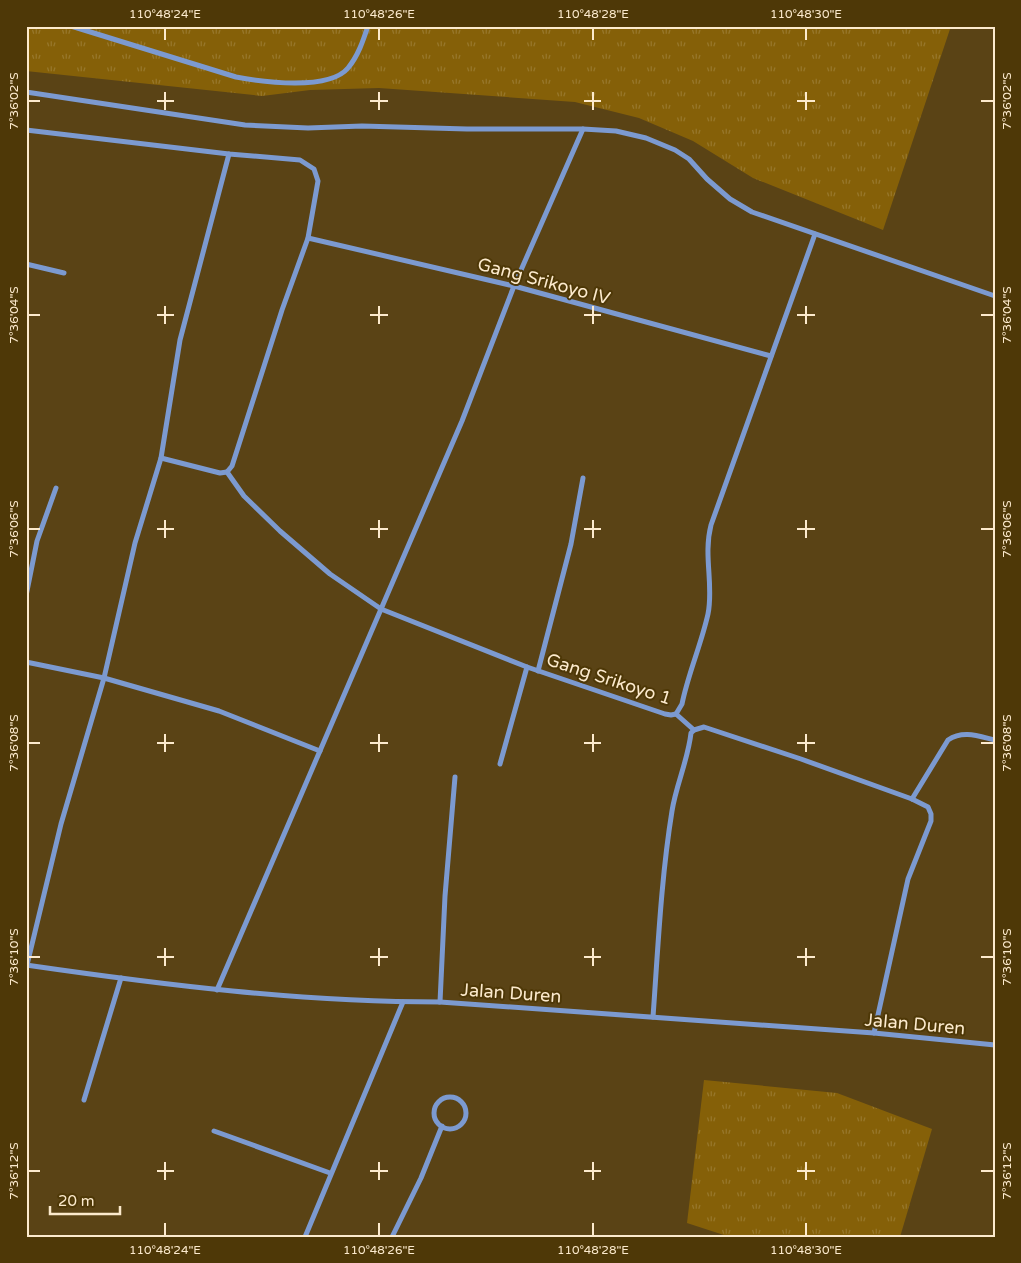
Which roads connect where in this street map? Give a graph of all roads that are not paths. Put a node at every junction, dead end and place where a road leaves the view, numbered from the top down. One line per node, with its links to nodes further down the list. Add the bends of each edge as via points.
1 (71, 26): 2 (street, via 236,77 288,83 331,80 347,70 359,52)
2 (368, 26)
3 (26, 92): 4 (street, via 245,125)
4 (583, 128): 7 (street, via 646,138 675,150 689,158 730,199 752,212); 11 (street)
5 (26, 130): 6 (street)
6 (229, 154): 8 (street, via 300,160 314,169 318,181); 14 (street, via 180,340)
7 (815, 234): 12 (street); 13 (street)
8 (308, 238): 11 (street, Gang Srikoyo IV); 15 (street)
9 (26, 264): 10 (street)
10 (64, 273)
11 (514, 286): 13 (street, Gang Srikoyo IV); 19 (street, via 462,421)
12 (995, 296)
13 (771, 356): 24 (street, via 710,532 707,548 708,614 682,704)
14 (160, 458): 15 (street); 23 (street, via 135,543)
15 (228, 472): 19 (street, Gang Srikoyo 1, via 244,496 280,531 330,574)
16 (583, 478): 22 (street, via 571,544)
17 (56, 488): 18 (street, via 37,541)
18 (26, 596)
19 (381, 609): 21 (street, Gang Srikoyo 1); 27 (street)
20 (26, 662): 23 (street)
21 (527, 668): 22 (street, Gang Srikoyo 1); 28 (street)
22 (538, 671): 24 (street, Gang Srikoyo 1, via 665,714)
23 (104, 678): 27 (street, via 219,711); 31 (street, via 61,824)
24 (676, 714): 25 (street, Gang Srikoyo 1)
25 (694, 730): 30 (street, via 704,727); 36 (street, via 675,793 670,826)
26 (995, 740): 30 (street, via 957,734 948,740)
27 (320, 752): 33 (street)
28 (500, 764)
29 (455, 777): 35 (street)
30 (912, 799): 37 (street, via 928,807 931,821 908,879)
31 (26, 965): 32 (street, Jalan Duren)
32 (121, 978): 33 (street, Jalan Duren); 39 (street)
33 (217, 990): 34 (street, Jalan Duren)
34 (403, 1002): 35 (street, Jalan Duren); 42 (street)
35 (440, 1002): 36 (street, Jalan Duren)
36 (653, 1017): 37 (street, Jalan Duren)
37 (874, 1034): 38 (street, Jalan Duren)
38 (995, 1045)
39 (84, 1100)
40 (442, 1126): 40 (street, via 436,1122 435,1106 452,1096 459,1099 464,1103 465,1120 452,1129); 44 (street)
41 (214, 1131): 42 (street)
42 (330, 1173): 43 (street)
43 (304, 1237)
44 (392, 1237)

